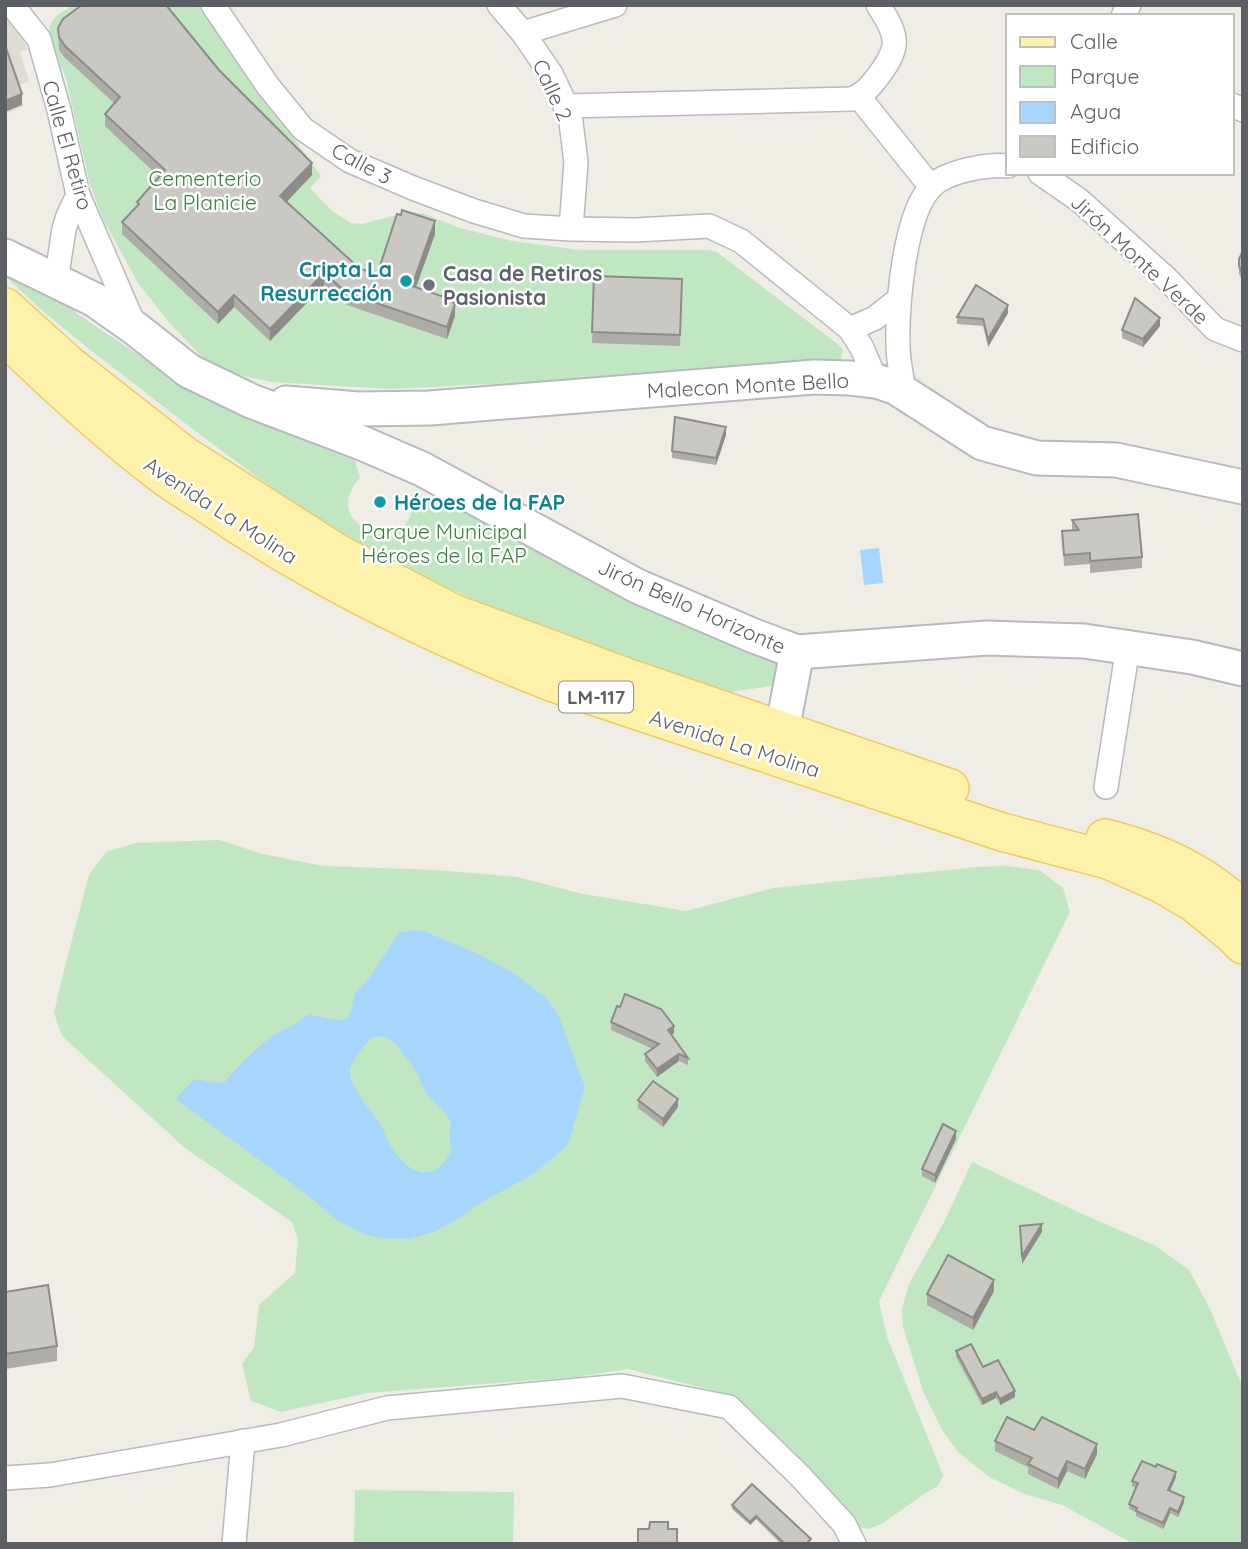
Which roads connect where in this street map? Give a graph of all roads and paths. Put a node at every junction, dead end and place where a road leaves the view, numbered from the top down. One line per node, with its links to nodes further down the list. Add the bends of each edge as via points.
1 (12, 5): 12 (street, Calle El Retiro, via 39,39)
2 (213, 5): 13 (street, Calle 3, via 303,129 350,161 474,211 524,226)
3 (499, 5): 6 (street, Calle 2)
4 (615, 5): 6 (street)
5 (878, 5): 7 (street, via 888,20 894,50)
6 (523, 33): 8 (street, Calle 2, via 551,74)
7 (859, 97): 8 (street); 11 (street)
8 (565, 106): 13 (street, Calle 2, via 576,162)
9 (1006, 166): 11 (street, via 976,168 941,178)
10 (1043, 175): 21 (street, Jirón Monte Verde, via 1079,200 1215,329)
11 (930, 187): 16 (street, via 913,220)
12 (78, 195): 15 (street, via 64,229); 18 (street, Calle El Retiro)
13 (571, 229): 19 (street, Calle 3, via 709,226 741,241)
14 (5, 256): 15 (street, Jirón Bello Horizonte)
15 (56, 281): 18 (street, Jirón Bello Horizonte, via 95,300)
16 (899, 299): 19 (street, via 875,318); 22 (street, via 898,349)
17 (5, 307): 30 (main road, Avenida La Molina / LM-117, via 68,364 184,455 339,554 453,613 632,679)
18 (136, 329): 23 (street, Jirón Bello Horizonte, via 189,371)
19 (850, 329): 22 (street)
20 (5, 335): 30 (main road, Avenida La Molina / LM-117, via 62,391 160,474 364,599 481,655 551,682)
21 (1243, 340)
22 (890, 387): 24 (street, Malecon Monte Bello, via 850,378 814,377); 26 (street, Malecon Monte Bello, via 982,443 1037,458 1116,460)
23 (251, 401): 24 (street, Malecon Monte Bello, via 358,409); 25 (street, Jirón Bello Horizonte)
24 (440, 408): 25 (street, via 425,418 415,433 414,452)
25 (422, 469): 28 (street, Jirón Bello Horizonte, via 637,586)
26 (1243, 486)
27 (1128, 647): 28 (street, Jirón Bello Horizonte, via 987,638); 29 (street, Jirón Bello Horizonte); 31 (street)
28 (797, 652): 30 (street)
29 (1243, 669)
30 (777, 742): 32 (main road, Avenida La Molina / LM-117, via 1148,850 1196,874); 33 (main road, Avenida La Molina / LM-117, via 1002,832 1108,860 1194,903)
31 (1106, 788)
32 (1243, 908)
33 (1243, 945)
34 (243, 1441): 35 (street, via 50,1475); 36 (street); 37 (street, via 387,1408 622,1386 729,1407 844,1524)
35 (5, 1478)
36 (234, 1544)
37 (854, 1544)

